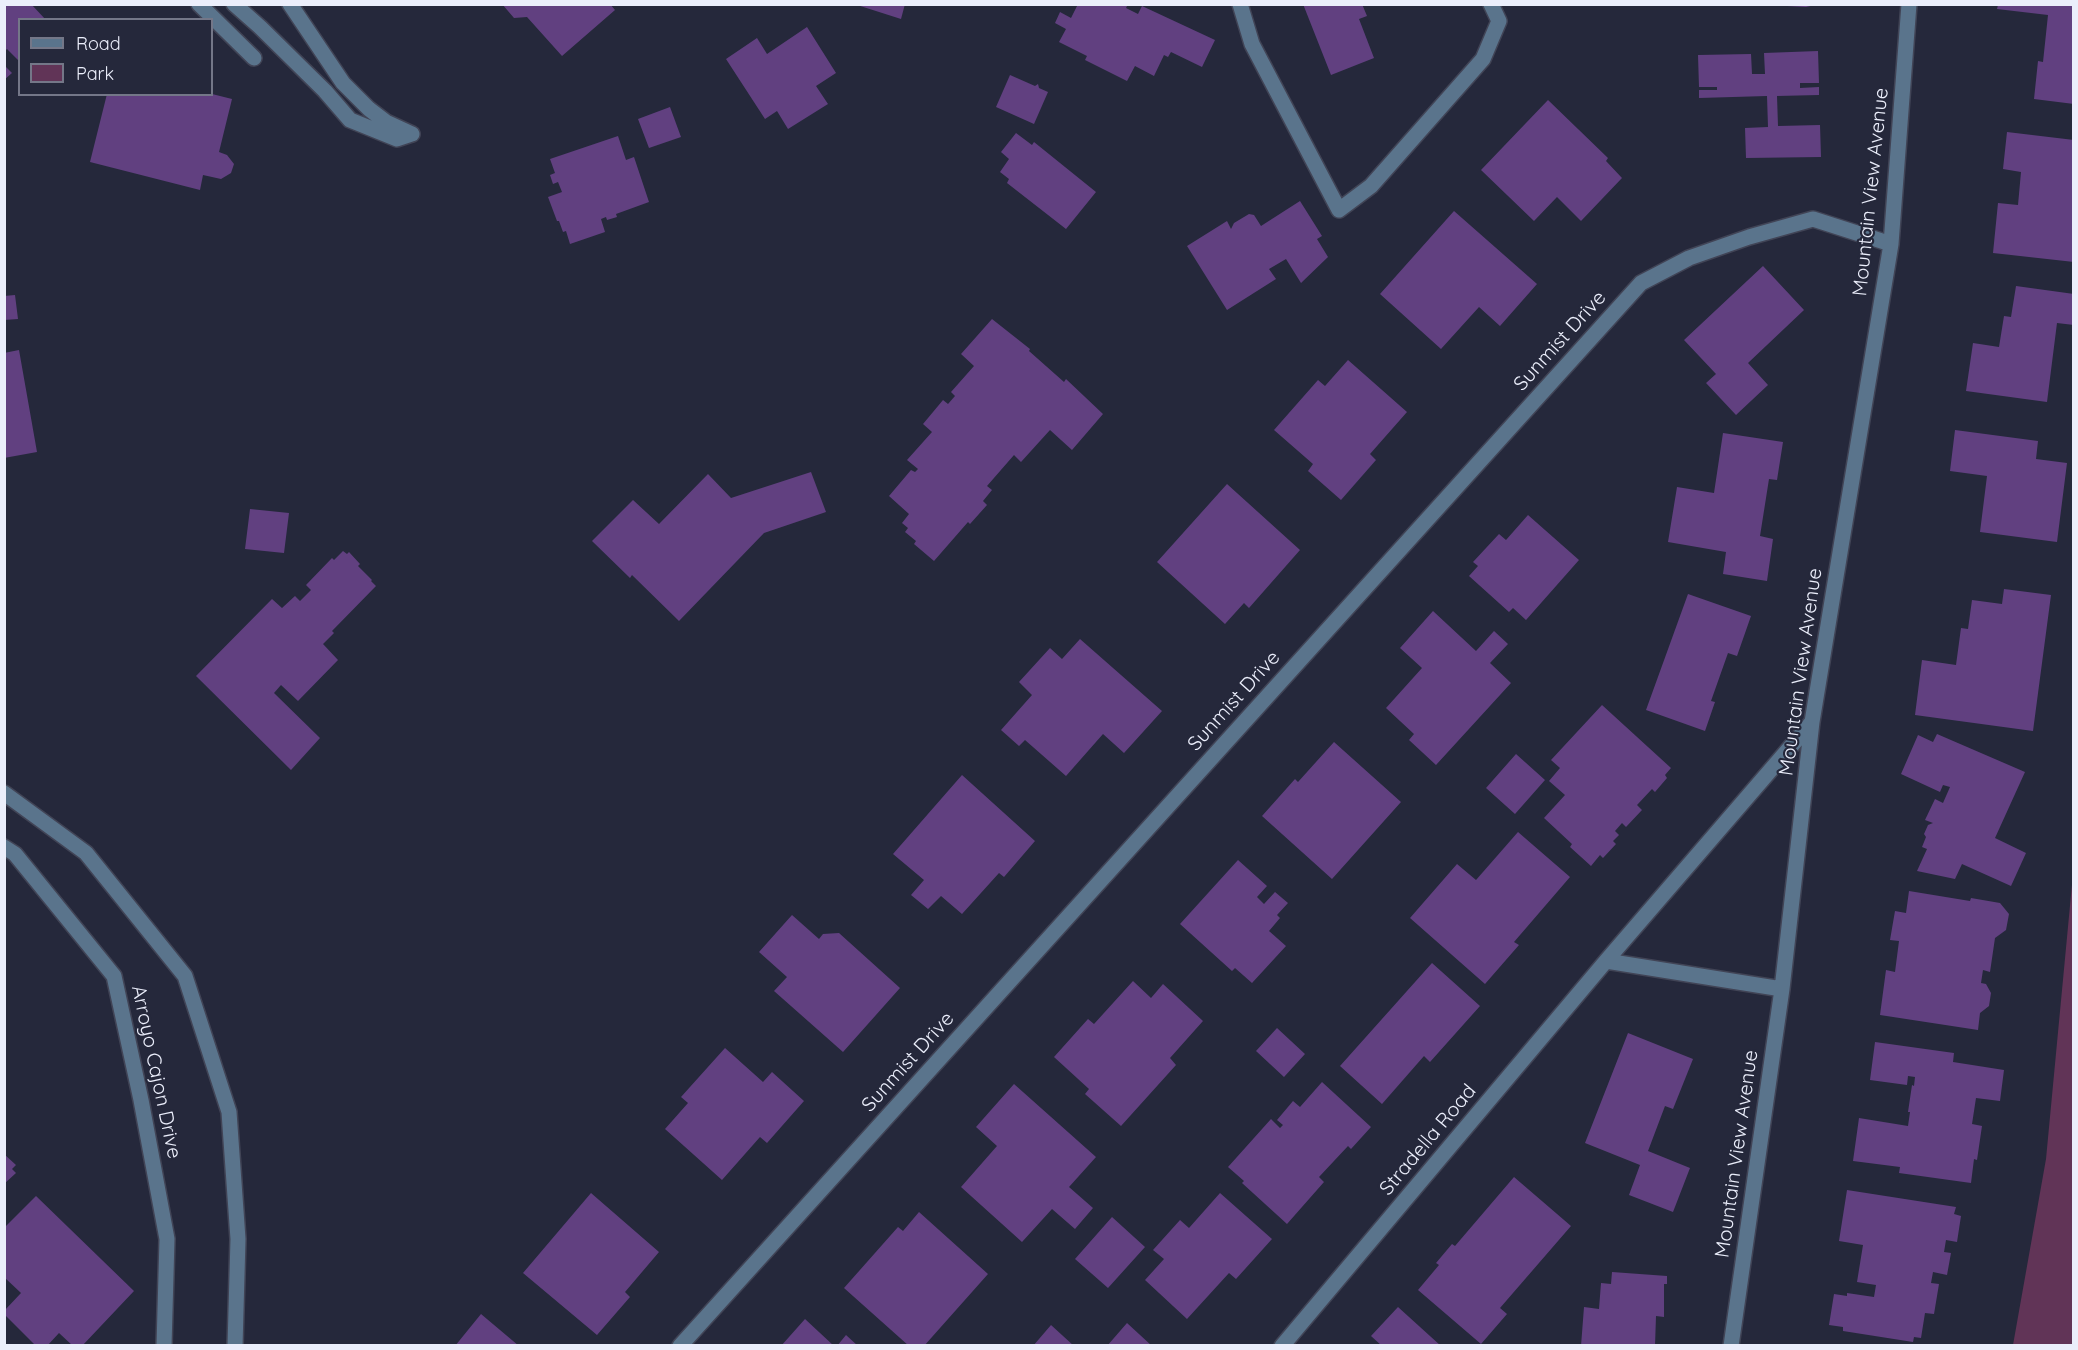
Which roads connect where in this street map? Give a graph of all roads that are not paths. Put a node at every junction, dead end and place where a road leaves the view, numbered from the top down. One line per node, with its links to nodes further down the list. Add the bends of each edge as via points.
1 (199, 4): 7 (street)
2 (234, 4): 3 (street, via 350,120 397,139 412,134 386,122 343,83)
3 (290, 4)
4 (1240, 4): 5 (street, via 1252,45 1339,210 1371,186 1483,59 1499,21)
5 (1491, 4)
6 (1909, 4): 8 (street, Mountain View Avenue)
7 (254, 58)
8 (1891, 244): 9 (street, Mountain View Avenue); 16 (street, Sunmist Drive, via 1813,219 1689,258 1641,283)
9 (1812, 722): 12 (street, Stradella Road); 13 (street, Mountain View Avenue)
10 (4, 794): 15 (street, via 86,854 185,975 229,1112 238,1239)
11 (4, 847): 14 (street, Arroyo Cajon Drive, via 15,854 114,976 167,1239)
12 (1606, 961): 13 (street); 17 (street, Stradella Road)
13 (1782, 989): 18 (street, Mountain View Avenue)
14 (164, 1346)
15 (235, 1346)
16 (680, 1346)
17 (1282, 1346)
18 (1731, 1346)

